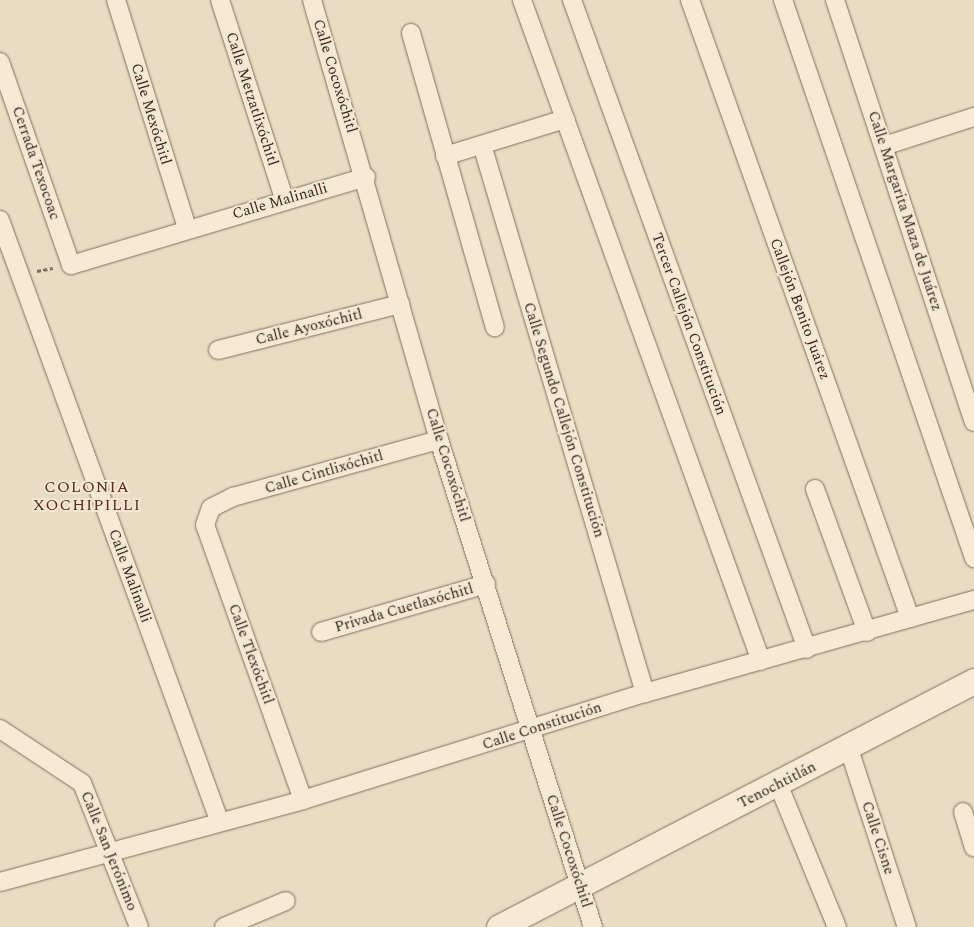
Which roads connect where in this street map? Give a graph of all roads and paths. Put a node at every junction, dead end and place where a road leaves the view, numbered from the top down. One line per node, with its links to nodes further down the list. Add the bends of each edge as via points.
1 (116, 0): 19 (street, Calle Mexóchitl)
2 (220, 0): 17 (street, Calle Metzatlixóchitl)
3 (312, 0): 16 (street, Calle Cocoxóchitl)
4 (522, 0): 12 (street)
5 (572, 0): 35 (street, Tercer Callejón Constitución)
6 (690, 0): 32 (street, Callejón Benito Juárez)
7 (783, 0): 29 (street)
8 (835, 0): 13 (street, Calle Margarita Maza de Juárez)
9 (411, 33): 15 (street)
10 (0, 62): 20 (street, Cerrada Texocoac)
11 (974, 117): 13 (street)
12 (565, 118): 14 (street); 36 (street)
13 (884, 146): 25 (street, Calle Margarita Maza de Juárez)
14 (483, 148): 15 (street); 38 (street, Calle Segundo Callejón Constitución)
15 (445, 156): 23 (street)
16 (366, 177): 17 (street, Calle Malinalli); 22 (street, Calle Cocoxóchitl)
17 (284, 198): 19 (street, Calle Malinalli)
18 (0, 220): 21 (street, Calle Malinalli)
19 (187, 228): 20 (street, Calle Malinalli)
20 (71, 265): 21 (path)
21 (21, 274): 45 (street, Calle Malinalli)
22 (400, 304): 24 (street, Calle Ayoxóchitl); 26 (street, Calle Cocoxóchitl)
23 (495, 327)
24 (218, 350)
25 (974, 422)
26 (439, 440): 28 (street, Calle Cintlixóchitl, via 233,497); 30 (street, Calle Cocoxóchitl)
27 (815, 489): 34 (street)
28 (211, 508): 43 (street, Calle Tlexóchitl, via 206,525)
29 (974, 558)
30 (486, 584): 33 (street, Privada Cuetlaxóchitl); 40 (street, Calle Cocoxóchitl)
31 (974, 600): 32 (street, Calle Constitución)
32 (910, 618): 34 (street, Calle Constitución)
33 (321, 632)
34 (867, 632): 35 (street, Calle Constitución)
35 (807, 649): 36 (street, Calle Constitución)
36 (761, 661): 38 (street, Calle Constitución)
37 (974, 681): 41 (main road, Tenochtitlán)
38 (645, 693): 40 (street, Calle Constitución)
39 (0, 730): 47 (street, Calle San Jerónimo, via 82,783)
40 (531, 730): 43 (street, Calle Constitución); 49 (street, Calle Cocoxóchitl)
41 (849, 749): 42 (main road, Tenochtitlán); 56 (street, Calle Cisne)
42 (778, 784): 49 (main road, Tenochtitlán); 55 (street)
43 (303, 800): 45 (street, Calle Constitución)
44 (963, 812): 46 (street)
45 (218, 820): 47 (street, Calle Constitución)
46 (974, 847)
47 (110, 852): 48 (street, Calle Constitución); 51 (street, Calle San Jerónimo)
48 (0, 882)
49 (579, 887): 53 (main road, Tenochtitlán); 54 (street, Calle Cocoxóchitl)
50 (286, 901): 52 (street)
51 (139, 927)
52 (224, 927)
53 (499, 927)
54 (593, 927)
55 (837, 927)
56 (907, 927)

